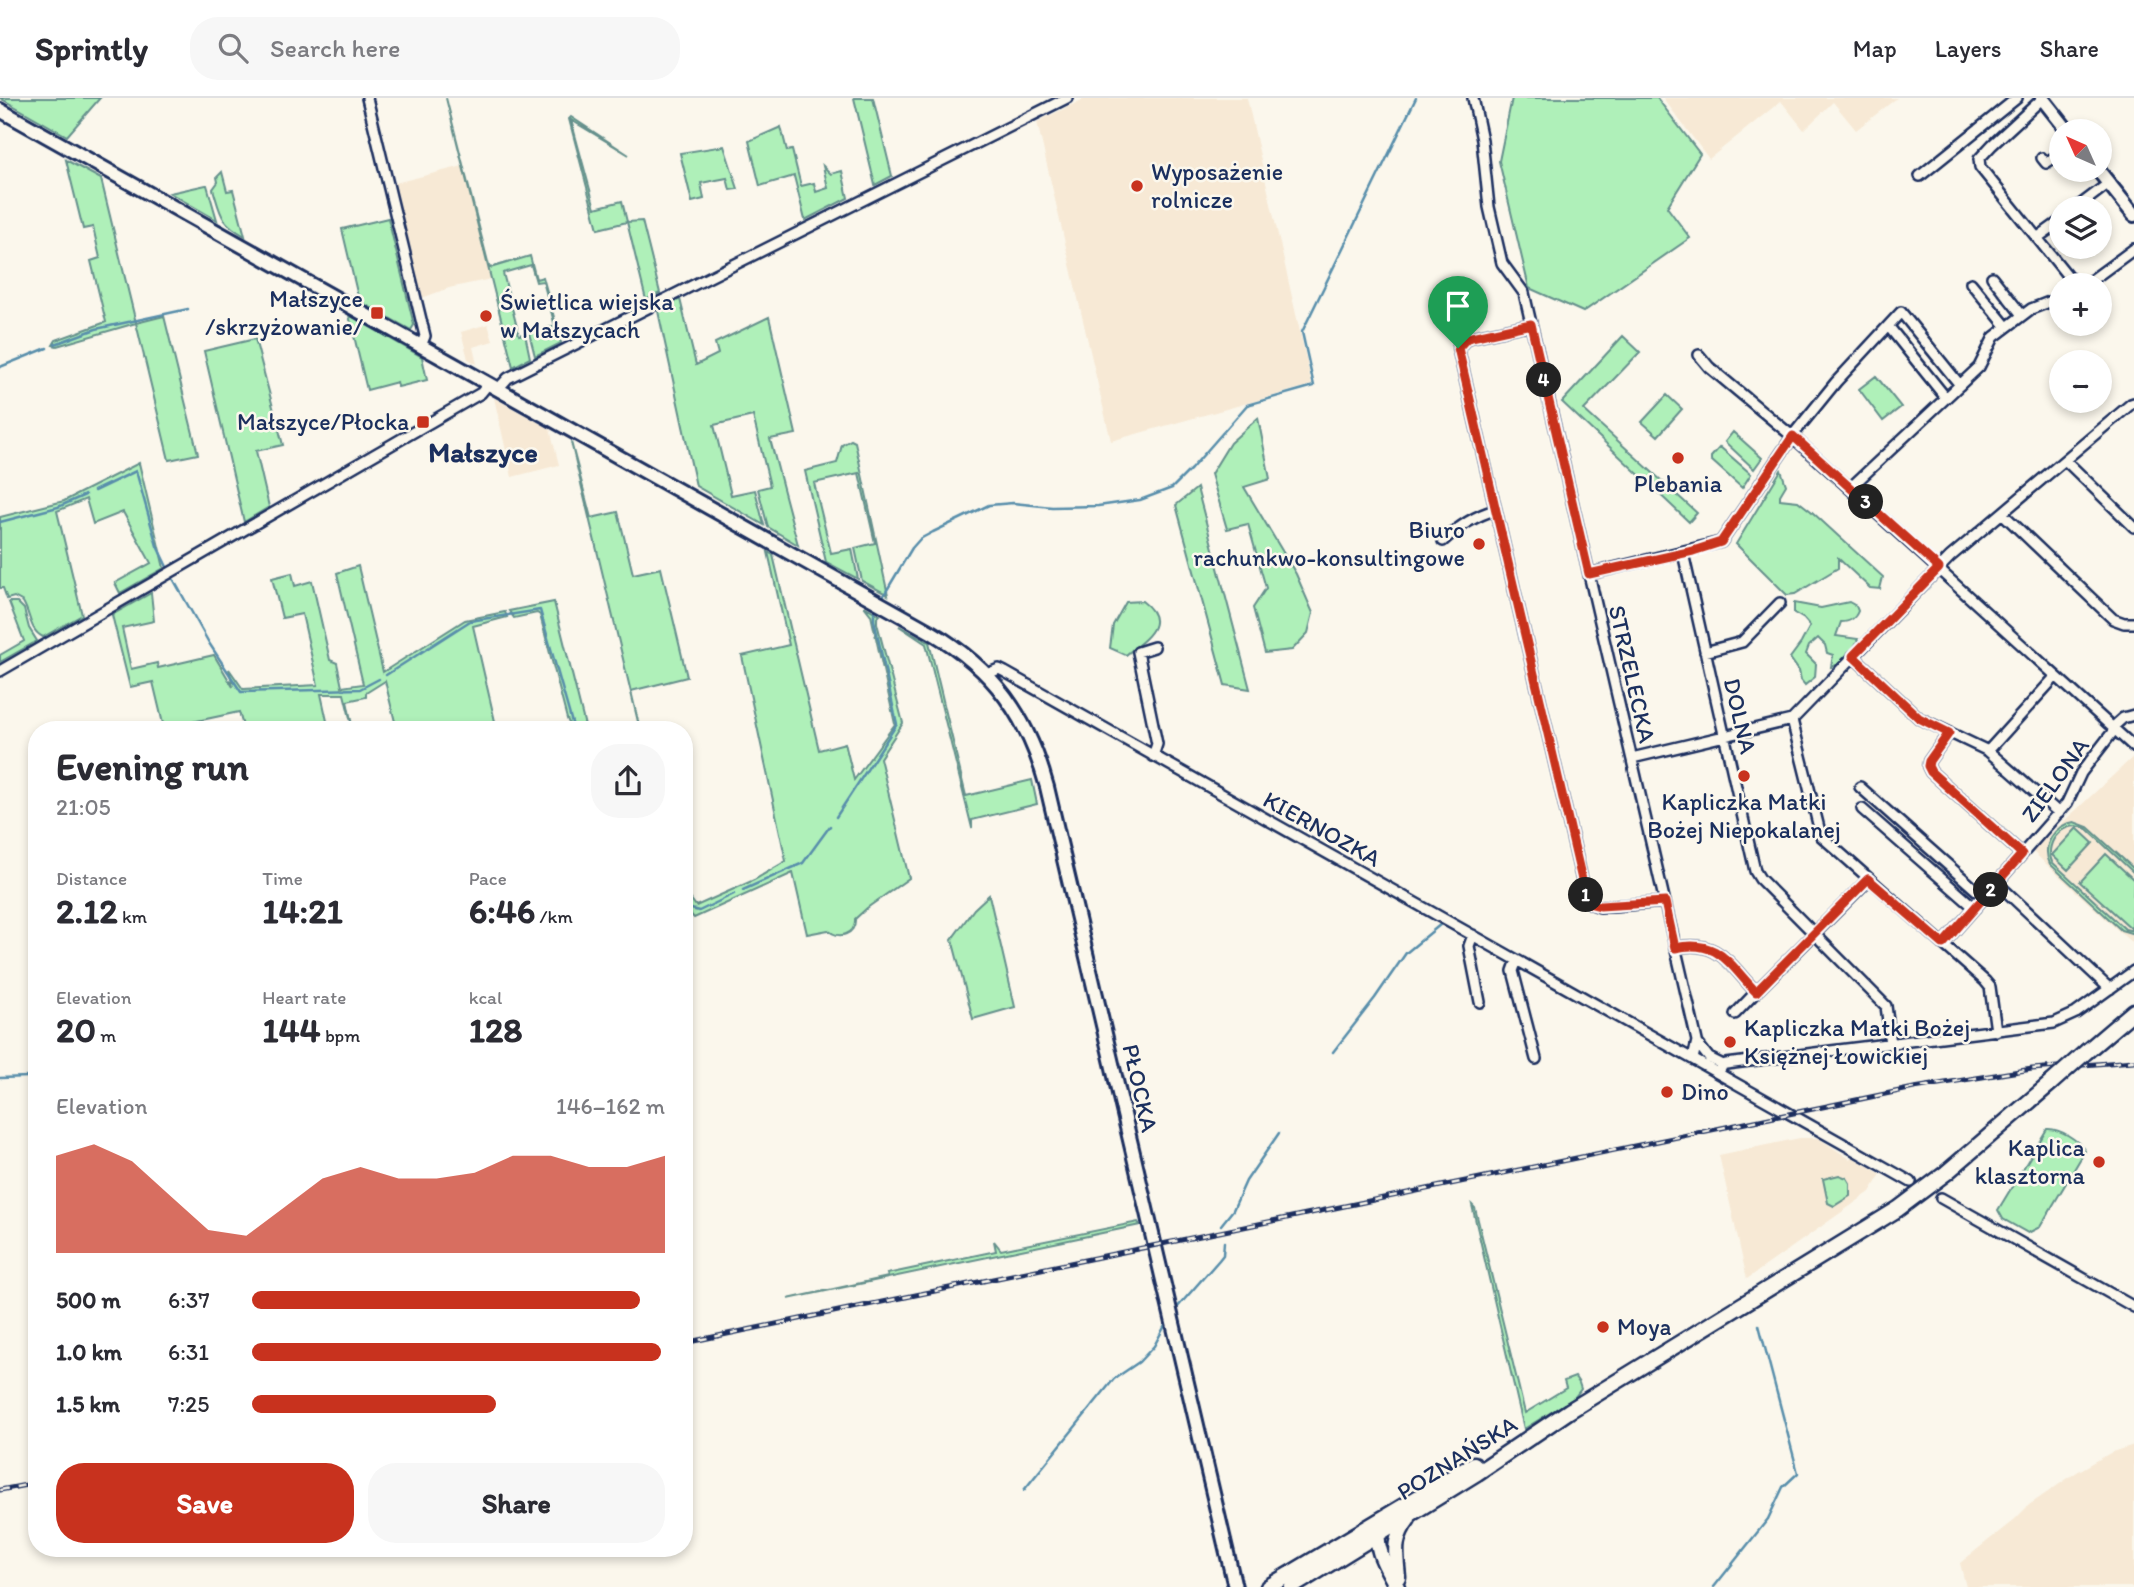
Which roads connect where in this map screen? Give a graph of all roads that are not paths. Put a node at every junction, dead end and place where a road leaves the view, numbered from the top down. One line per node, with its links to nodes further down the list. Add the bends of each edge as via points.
1 (366, 98): 26 (street, via 425,336)
2 (1067, 98): 29 (street)
3 (1473, 98): 23 (street, STRZELECKA, via 1502,263 1524,293)
4 (2017, 98): 10 (street)
5 (2043, 98): 7 (main road); 15 (street, via 1979,159 1980,167)
6 (0, 110): 26 (main road, PŁOCKA)
7 (2059, 119)
8 (2042, 158): 9 (street)
9 (2049, 161)
10 (1920, 176)
11 (2109, 183): 12 (street); 13 (main road)
12 (2092, 196)
13 (2134, 215)
14 (2049, 229): 15 (street)
15 (2037, 238): 17 (street)
16 (2134, 249): 18 (street)
17 (2065, 273)
18 (2101, 273)
19 (1992, 277): 22 (street)
20 (1971, 282): 25 (street)
21 (2049, 303): 22 (street)
22 (2022, 315): 25 (street)
23 (1531, 324): 35 (street, via 1467,338 1458,348); 41 (street, STRZELECKA)
24 (1889, 327): 28 (street, via 1901,312); 30 (street); 32 (street)
25 (2007, 327): 28 (street, via 1994,337 1979,368)
26 (421, 345): 29 (main road, PŁOCKA)
27 (1699, 355): 32 (street)
28 (1960, 385): 30 (street)
29 (493, 386): 47 (street); 48 (main road, PŁOCKA, via 881,603 958,649)
30 (1946, 398): 34 (street)
31 (2134, 403): 33 (street)
32 (1793, 436): 34 (street); 39 (street, via 1721,542)
33 (2065, 460): 36 (street); 37 (street)
34 (1850, 488): 40 (street)
35 (1495, 510): 38 (street, via 1457,527); 66 (street, via 1586,897 1600,906)
36 (2002, 513): 40 (street); 43 (street, via 2113,619)
37 (2134, 527)
38 (1443, 541)
39 (1683, 553): 41 (street); 45 (street, DOLNA)
40 (1939, 568): 46 (street); 49 (street)
41 (1589, 574): 58 (street, STRZELECKA)
42 (1780, 603): 45 (street, via 1742,642)
43 (2134, 623)
44 (1154, 647): 57 (street, via 1138,652 1157,744)
45 (1705, 652): 54 (street, DOLNA)
46 (1853, 656): 51 (street); 53 (street, via 1919,718)
47 (0, 671)
48 (987, 674): 57 (street, KIERNOZKA, via 999,669); 95 (main road, PŁOCKA, via 1027,731 1047,787 1230,1562)
49 (2056, 676): 52 (street); 56 (street)
50 (2134, 716): 52 (street, via 2123,718)
51 (1792, 720): 54 (street); 63 (street, via 1821,836)
52 (2114, 728): 55 (street); 61 (street, ZIELONA)
53 (1949, 733): 56 (street); 62 (street, via 1929,761 1931,772)
54 (1725, 735): 58 (street); 68 (street, DOLNA, via 1755,871)
55 (2134, 747)
56 (1988, 751): 61 (street)
57 (1153, 756): 69 (street, KIERNOZKA)
58 (1632, 758): 66 (street, STRZELECKA)
59 (1860, 787): 65 (street)
60 (1862, 809): 67 (street)
61 (2059, 813): 62 (street, ZIELONA)
62 (2022, 854): 64 (street, ZIELONA)
63 (1868, 879): 68 (street); 70 (street)
64 (1997, 883): 65 (street, ZIELONA); 74 (street)
65 (1984, 897): 67 (street, ZIELONA)
66 (1665, 902): 71 (street, STRZELECKA)
67 (1975, 908): 70 (street, ZIELONA)
68 (1815, 933): 75 (street); 81 (street, DOLNA, via 1886,1006)
69 (1473, 935): 72 (street, KIERNOZKA); 76 (street, via 1469,946)
70 (1943, 944): 79 (street, via 1990,987)
71 (1675, 948): 75 (street, via 1706,946); 80 (street, STRZELECKA)
72 (1517, 960): 82 (street, via 1513,971); 83 (street, KIERNOZKA)
73 (2134, 971): 74 (street)
74 (2110, 989): 79 (street, via 2065,1019)
75 (1756, 992): 78 (street)
76 (1480, 1002)
77 (2134, 1010): 88 (main road, POZNAŃSKA, bridge, via 1923,1191)
78 (1735, 1014)
79 (1996, 1031): 81 (street)
80 (1698, 1044): 83 (street); 84 (street)
81 (1891, 1044): 84 (street)
82 (1536, 1059)
83 (1693, 1059): 84 (street, KIERNOZKA)
84 (1720, 1069): 85 (street)
85 (1911, 1182)
86 (1941, 1198): 87 (street)
87 (2134, 1307)
88 (1558, 1418): 89 (main road, POZNAŃSKA); 90 (main road, POZNAŃSKA)
89 (1400, 1507): 91 (main road, POZNAŃSKA); 92 (main road, POZNAŃSKA)
90 (1415, 1511): 92 (main road, POZNAŃSKA); 94 (main road, via 1395,1541)
91 (1360, 1532): 92 (main road); 96 (main road, POZNAŃSKA)
92 (1378, 1534): 93 (main road, POZNAŃSKA); 94 (main road, via 1378,1548)
93 (1336, 1560): 94 (main road, via 1370,1552); 97 (main road, POZNAŃSKA)
94 (1397, 1582)
95 (1240, 1585)
96 (1268, 1587)
97 (1292, 1587)

